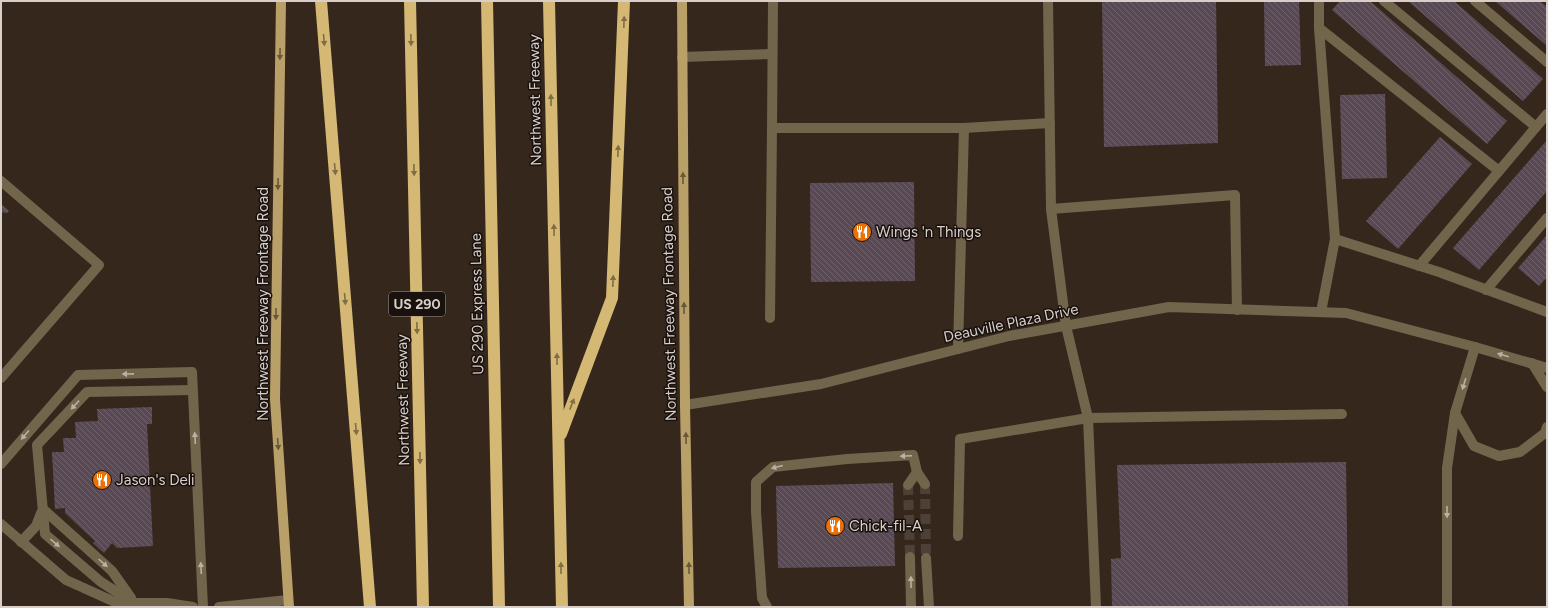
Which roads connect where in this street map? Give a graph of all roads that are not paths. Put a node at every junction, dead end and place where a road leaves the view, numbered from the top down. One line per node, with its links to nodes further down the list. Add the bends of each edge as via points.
1 (281, 1): 58 (main road, Northwest Freeway Frontage Road, one-way to 58, via 275,399)
2 (321, 1): 62 (highway, one-way to 62)
3 (410, 1): 63 (highway, Northwest Freeway / US 290, one-way to 63)
4 (487, 1): 64 (highway, US 290 Express Lane)
5 (549, 1): 46 (highway, Northwest Freeway, one-way to 5)
6 (624, 1): 46 (highway, one-way to 6, via 612,298)
7 (682, 1): 15 (main road, Northwest Freeway Frontage Road)
8 (773, 1): 14 (street)
9 (1048, 1): 18 (street)
10 (1319, 1): 13 (street)
11 (1384, 1): 19 (street)
12 (1475, 1): 16 (street)
13 (1319, 28): 22 (street); 26 (street)
14 (772, 54): 15 (street); 20 (street)
15 (682, 57): 41 (main road, Northwest Freeway Frontage Road, one-way to 15)
16 (1547, 62)
17 (1547, 114): 19 (street)
18 (1050, 123): 21 (street); 24 (street)
19 (1536, 127): 22 (street)
20 (772, 128): 21 (street); 32 (street)
21 (964, 128): 35 (street)
22 (1499, 171): 27 (street)
23 (1, 180): 38 (street, via 99,265)
24 (1051, 209): 29 (street, via 1234,195); 33 (street)
25 (1547, 218): 28 (street)
26 (1335, 239): 27 (street); 30 (street)
27 (1419, 266): 28 (street)
28 (1486, 290): 31 (street)
29 (1237, 310): 30 (street, Deauville Plaza Drive); 33 (street, Deauville Plaza Drive, via 1169,307)
30 (1321, 312): 34 (street, Deauville Plaza Drive, via 1346,313)
31 (1547, 312)
32 (770, 318)
33 (1066, 326): 35 (street, Deauville Plaza Drive, via 1008,336); 44 (street)
34 (1475, 347): 36 (street, Deauville Plaza Drive, one-way to 34); 42 (street, one-way to 42)
35 (958, 349): 41 (street, Deauville Plaza Drive, via 822,384)
36 (1532, 363): 37 (street, Deauville Plaza Drive); 39 (street)
37 (1547, 368)
38 (1, 378)
39 (1547, 387)
40 (192, 390): 47 (street, one-way to 47, via 192,372 78,375); 51 (street, one-way to 51, via 87,392 37,445); 60 (street, one-way to 40)
41 (685, 405): 66 (main road, Northwest Freeway Frontage Road, one-way to 41)
42 (1454, 413): 45 (street, via 1474,446 1499,456 1520,452 1545,433); 71 (street, one-way to 71, via 1447,468)
43 (1342, 414): 44 (street)
44 (1088, 418): 53 (street, via 960,439); 70 (street)
45 (1547, 427)
46 (559, 440): 65 (highway, Northwest Freeway, one-way to 46)
47 (1, 464)
48 (917, 472): 49 (street); 50 (street); 67 (street, one-way to 67, via 913,455 773,467 756,482 762,598)
49 (908, 484)
50 (925, 484)
51 (43, 509): 54 (street, via 36,526); 57 (street, one-way to 57, via 112,571); 57 (street, one-way to 57, via 44,534 101,582)
52 (3, 530): 54 (street)
53 (958, 536)
54 (21, 542): 57 (street, via 66,580 117,603)
55 (910, 558): 68 (street, one-way to 55)
56 (926, 558): 69 (street)
57 (134, 603): 59 (street, via 167,603)
58 (289, 603): 61 (street)
59 (193, 607)
60 (203, 607)
61 (220, 607)
62 (370, 607)
63 (424, 607)
64 (499, 607)
65 (562, 607)
66 (689, 607)
67 (767, 607)
68 (911, 607)
69 (929, 607)
70 (1096, 607)
71 (1447, 607)

